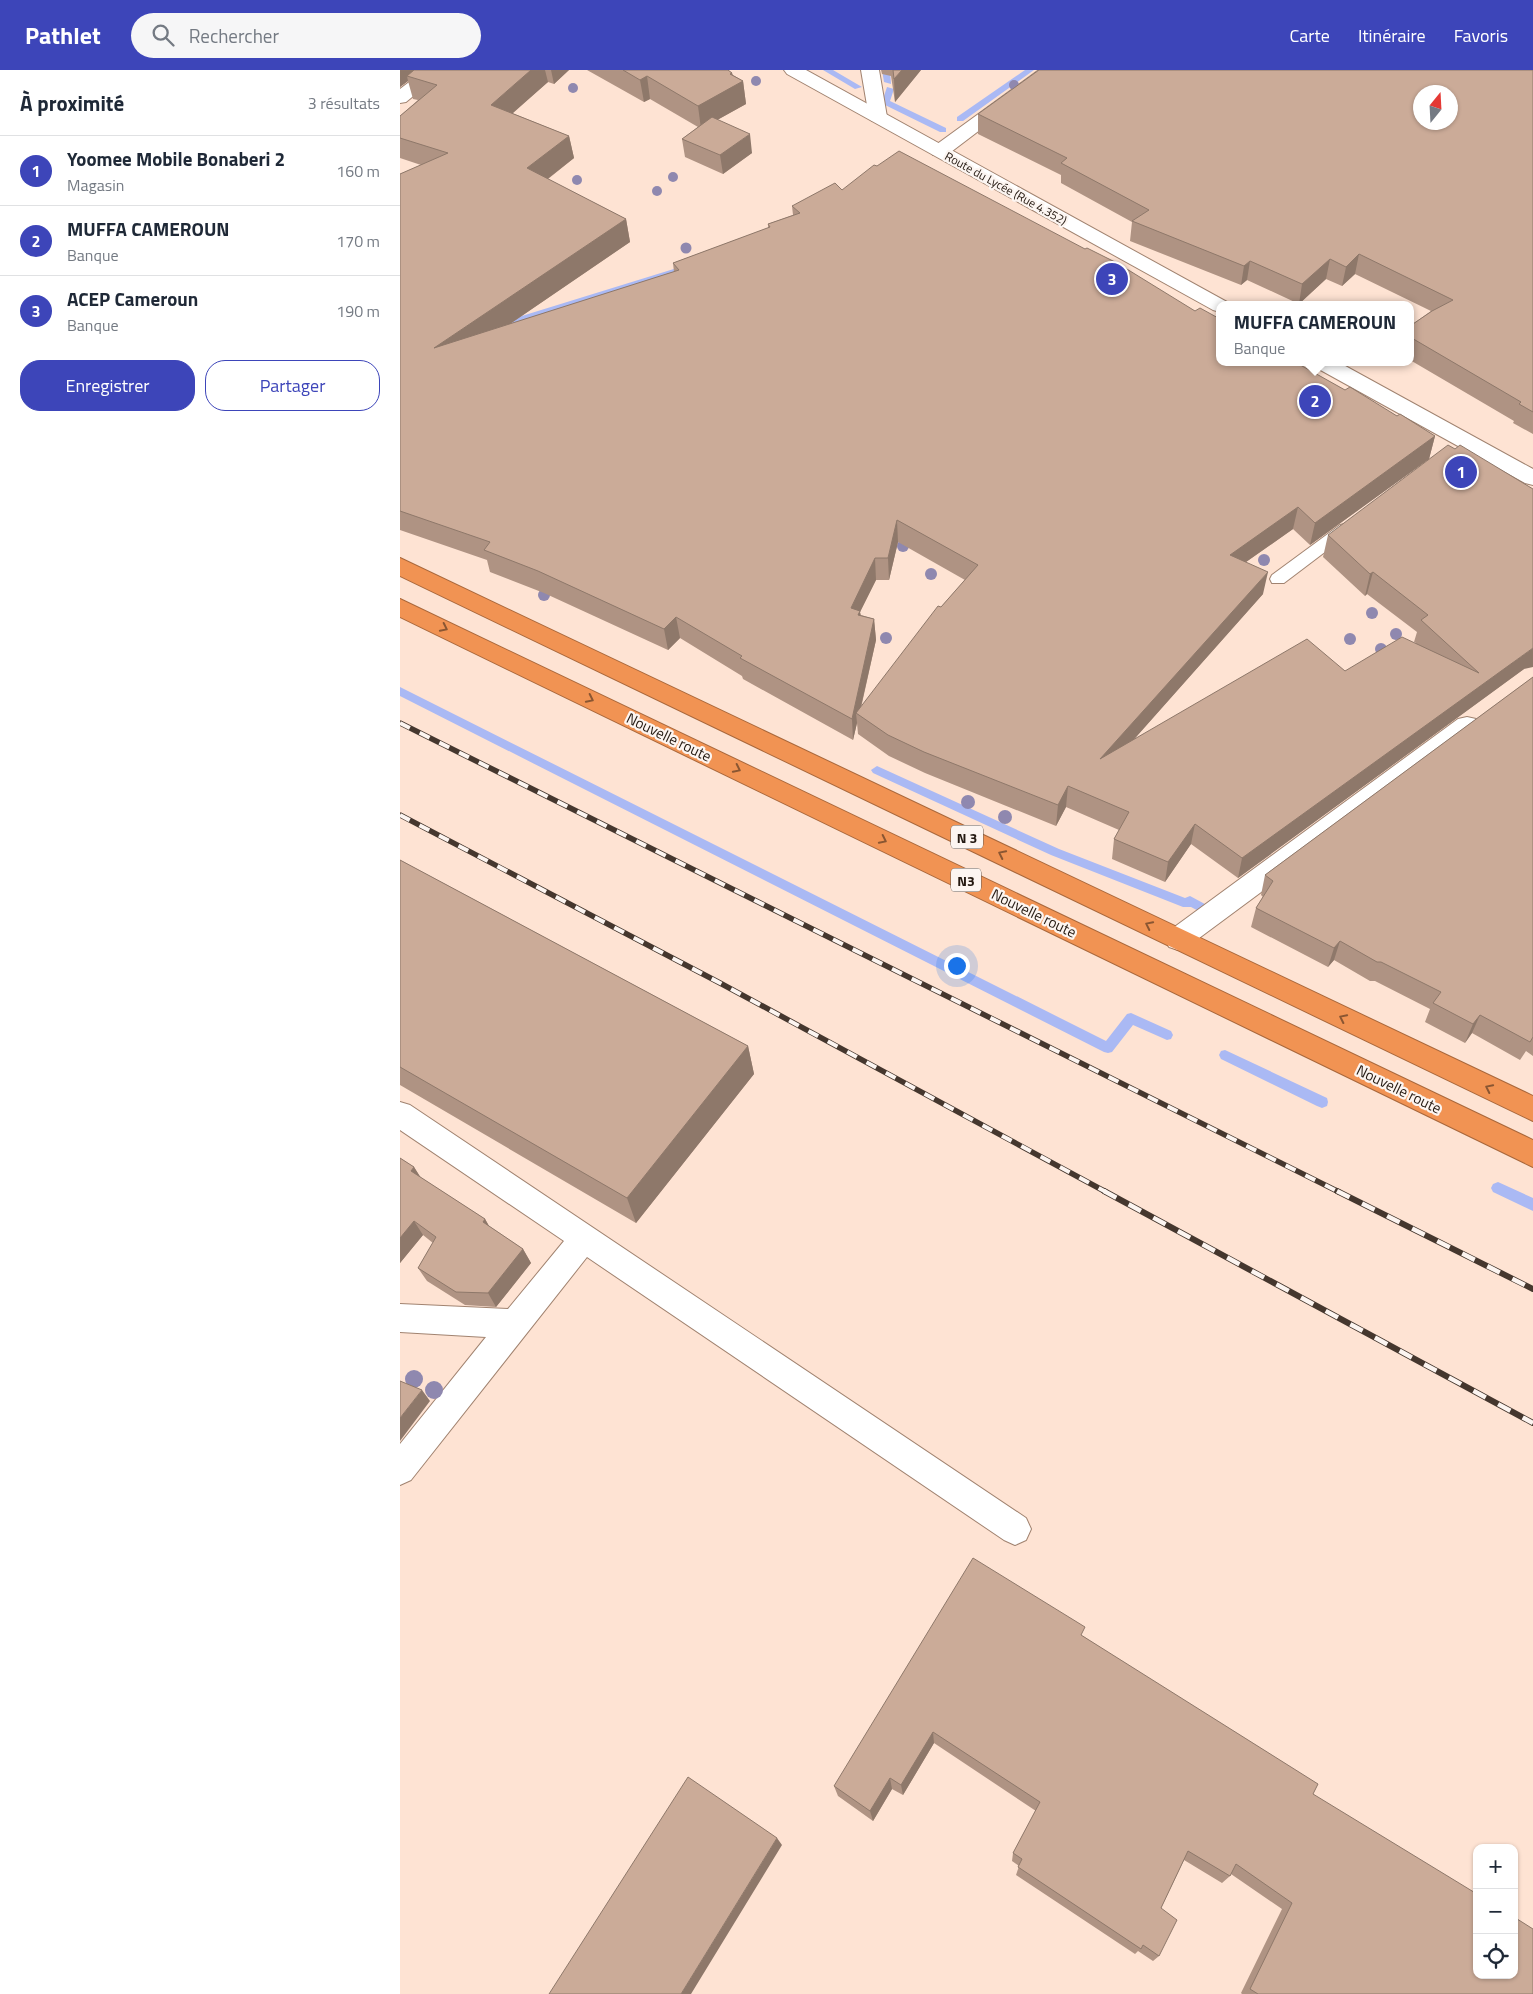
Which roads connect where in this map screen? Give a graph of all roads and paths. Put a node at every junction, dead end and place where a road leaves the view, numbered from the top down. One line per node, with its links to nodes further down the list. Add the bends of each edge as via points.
1 (436, 70): 5 (street)
2 (792, 70): 6 (street, Route du Lycée (Rue 4.352))
3 (870, 70): 6 (street)
4 (1050, 70): 7 (street)
5 (400, 98)
6 (878, 117): 7 (street, Route du Lycée (Rue 4.352))
7 (940, 151): 8 (street, Route du Lycée (Rue 4.352))
8 (1216, 304)
9 (1328, 366): 10 (street, via 1458,447)
10 (1533, 478)
11 (1357, 521): 13 (lane)
12 (400, 566): 16 (highway, N 3, one-way to 12)
13 (1278, 579)
14 (400, 607): 19 (highway, Nouvelle route / N3, one-way to 19)
15 (1486, 712): 16 (street)
16 (1178, 939): 17 (highway, N 3, one-way to 16)
17 (1530, 1103)
18 (400, 1114): 20 (street)
19 (1533, 1154)
20 (584, 1238): 22 (street); 24 (street)
21 (400, 1318): 22 (street)
22 (516, 1324): 23 (street)
23 (400, 1469)
24 (1015, 1529)

